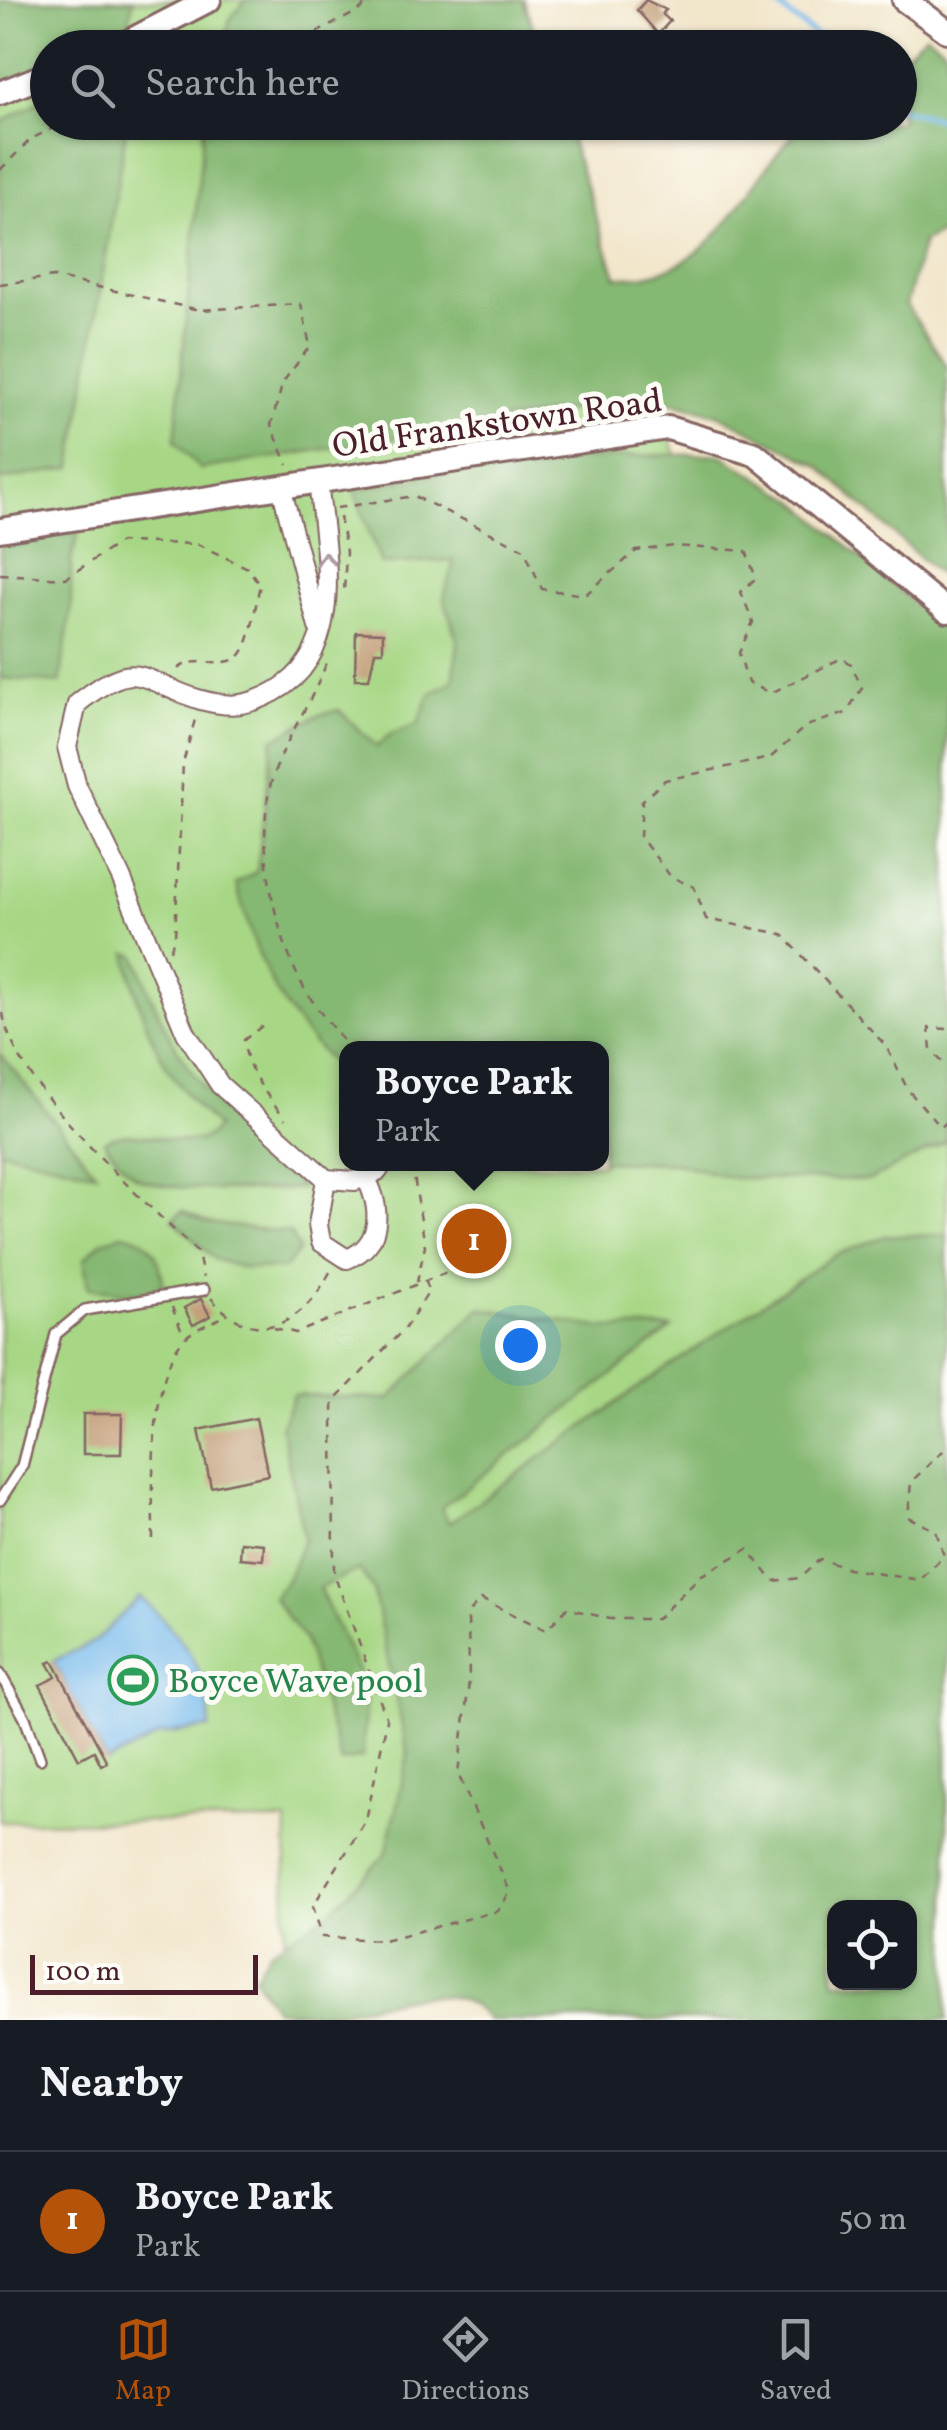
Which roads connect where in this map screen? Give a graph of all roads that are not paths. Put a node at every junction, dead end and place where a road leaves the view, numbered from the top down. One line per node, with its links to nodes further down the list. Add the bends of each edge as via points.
1 (209, 0): 3 (street)
2 (904, 0): 4 (street)
3 (151, 30)
4 (947, 30)
5 (30, 81): 6 (street)
6 (0, 93)
7 (309, 483): 8 (street, Old Frankstown Road); 9 (street, Old Frankstown Road, via 668,428 755,454); 10 (street); 10 (street, one-way to 7, via 330,509)
8 (0, 530)
9 (947, 612)
10 (320, 636): 13 (street, via 306,666 247,706 200,700 133,675 109,680 76,704 67,747 77,786 186,1033 220,1085)
11 (373, 1171): 12 (street)
12 (366, 1176): 13 (street); 13 (street, via 376,1214 374,1241 347,1259 321,1242)
13 (326, 1180)
14 (204, 1290): 15 (lane, via 84,1310 56,1334 22,1466)
15 (0, 1500)
16 (0, 1674): 17 (lane)
17 (40, 1759)

